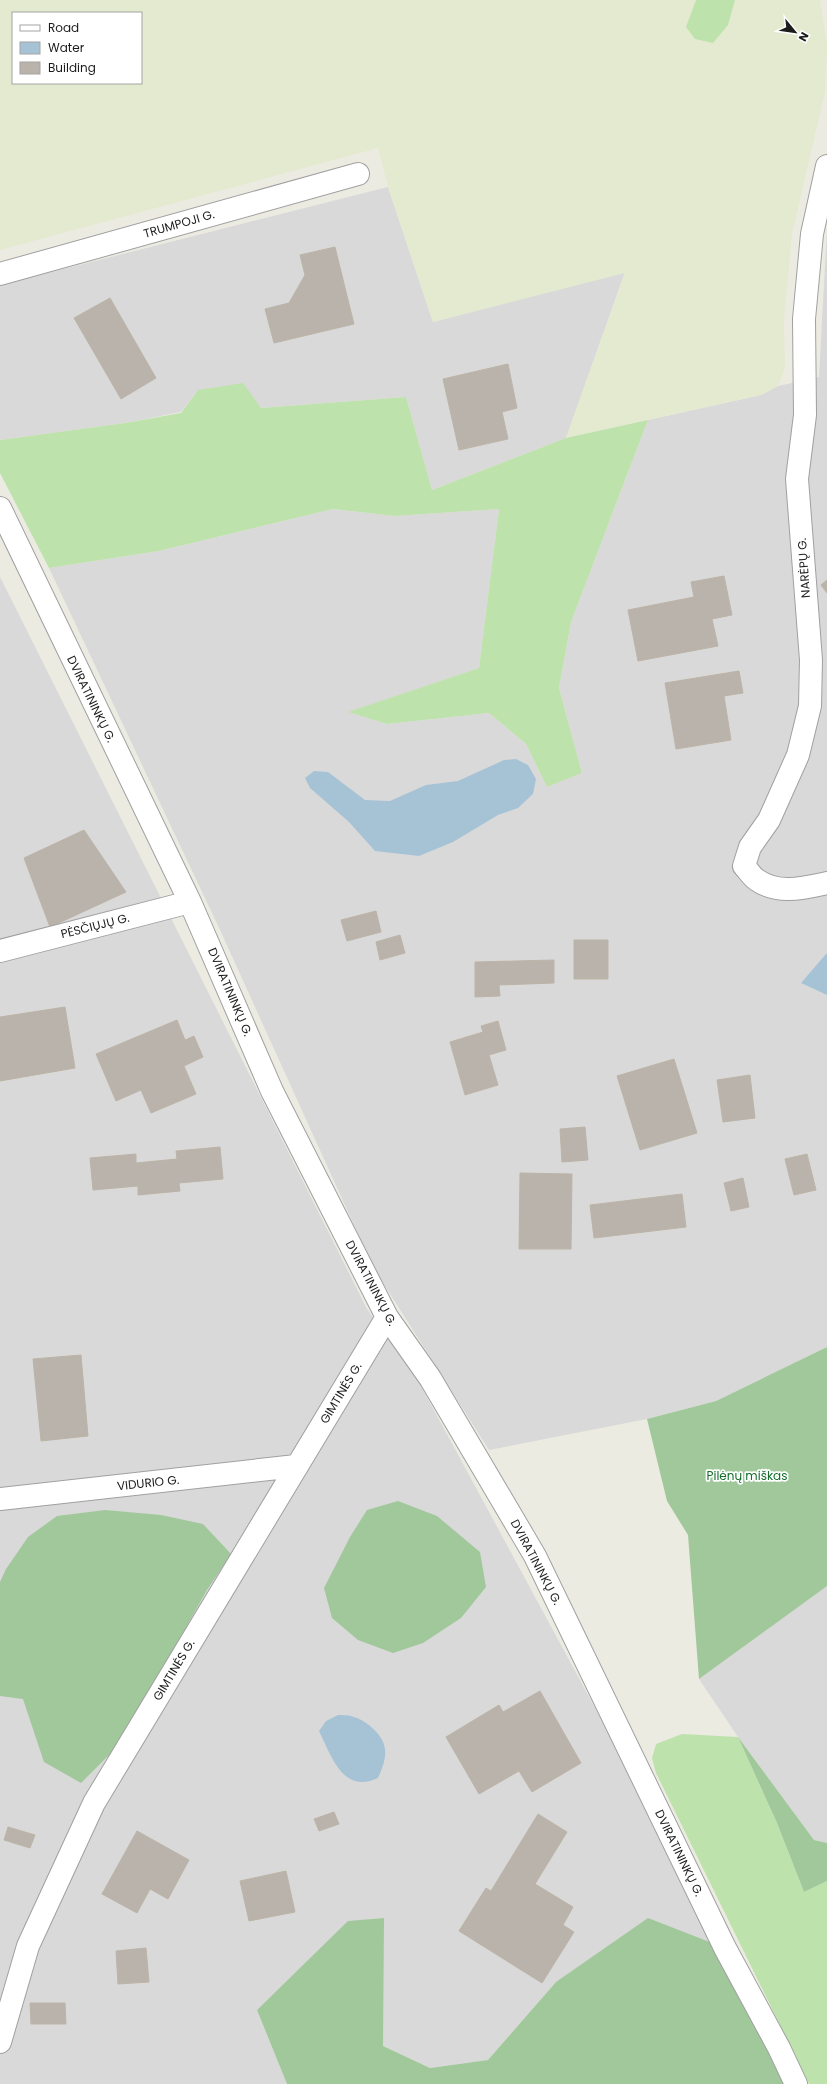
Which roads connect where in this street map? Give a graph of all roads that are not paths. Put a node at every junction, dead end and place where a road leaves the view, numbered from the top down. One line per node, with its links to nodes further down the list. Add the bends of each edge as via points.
1 (827, 166): 5 (street, NARĖPŲ G., via 812,234 804,319 805,415 797,479 812,660 810,706 798,755 769,820 750,848 744,866 756,880 774,888 795,890)
2 (358, 174): 3 (street, TRUMPOJI G.)
3 (0, 274)
4 (0, 508): 6 (street, DVIRATININKŲ G.)
5 (827, 883)
6 (190, 902): 7 (street, PĖSČIŲJŲ G.); 8 (street, DVIRATININKŲ G., via 272,1091)
7 (0, 951)
8 (387, 1317): 9 (street, GIMTINĖS G.); 12 (street, DVIRATININKŲ G., via 430,1378 535,1556 725,1948)
9 (296, 1466): 10 (street, VIDURIO G.); 11 (street, GIMTINĖS G., via 94,1803 28,1946)
10 (0, 1499)
11 (0, 2042)
12 (796, 2084)

